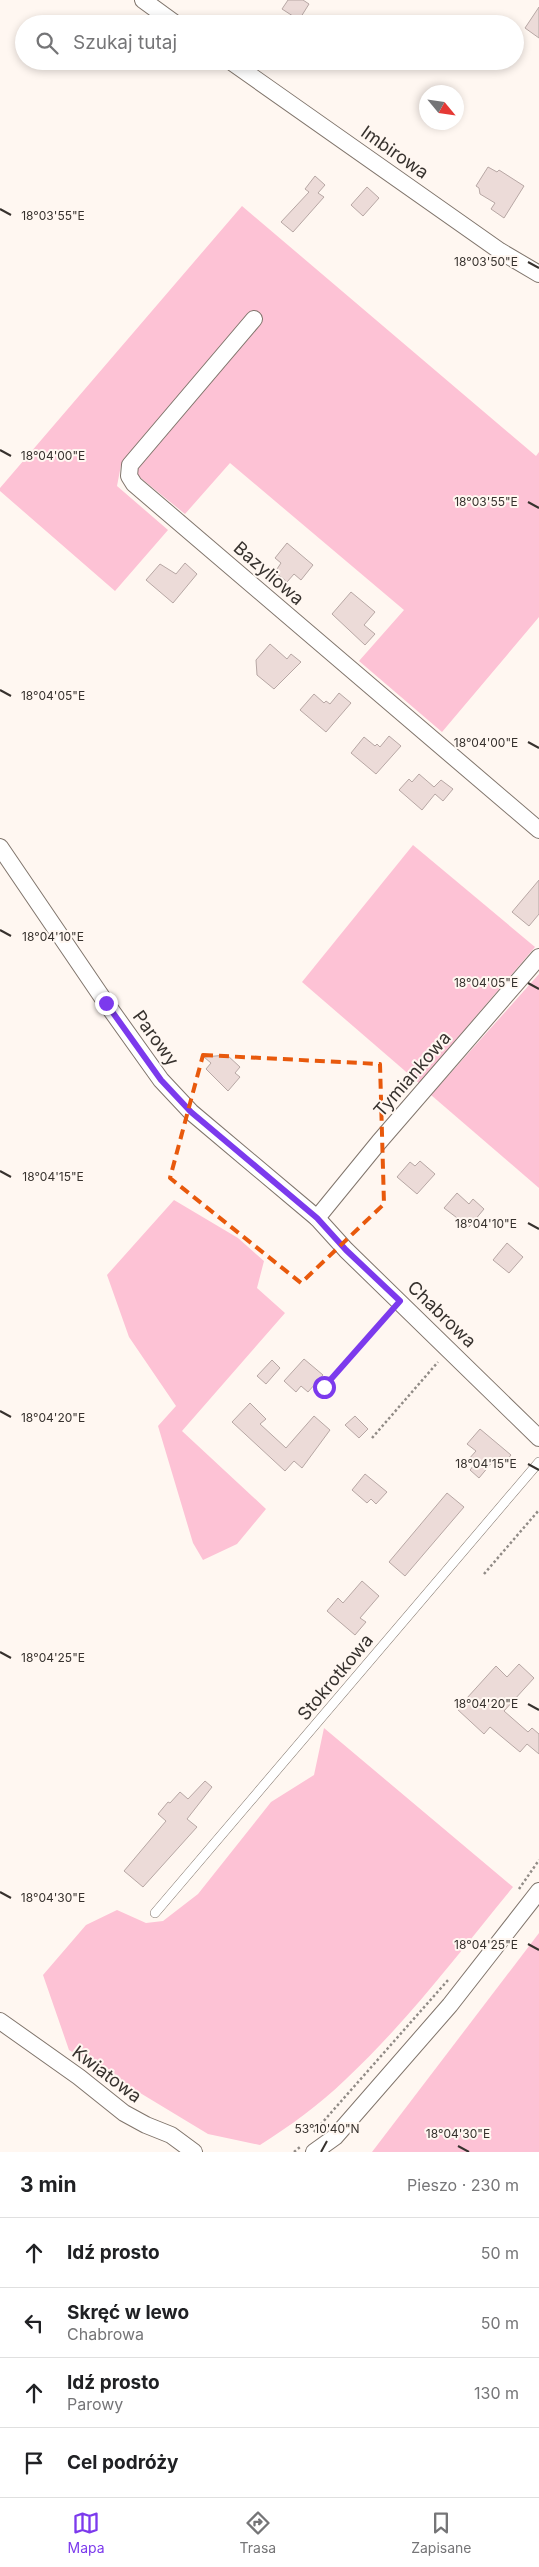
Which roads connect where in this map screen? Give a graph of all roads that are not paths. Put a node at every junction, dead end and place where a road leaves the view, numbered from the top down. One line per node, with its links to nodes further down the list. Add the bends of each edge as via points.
1 (143, 0): 2 (street)
2 (160, 5): 3 (street)
3 (168, 15)
4 (243, 70): 5 (street, Imbirowa, via 500,251)
5 (539, 274)
6 (254, 319): 7 (street, Bazyliowa, via 130,465 129,476 134,484)
7 (539, 830)
8 (0, 847): 10 (street, Parowy, via 161,1080 191,1112)
9 (539, 958): 10 (street, Tymiankowa)
10 (317, 1218): 11 (street, Chabrowa)
11 (539, 1438)
12 (539, 1462): 14 (lane, Stokrotkowa)
13 (539, 1891): 16 (street, via 450,2005)
14 (155, 1913)
15 (0, 2021): 17 (street, Kwiatowa, via 124,2113 170,2135)
16 (335, 2137): 18 (street); 19 (street)
17 (194, 2152)
18 (314, 2152)
19 (328, 2152)

